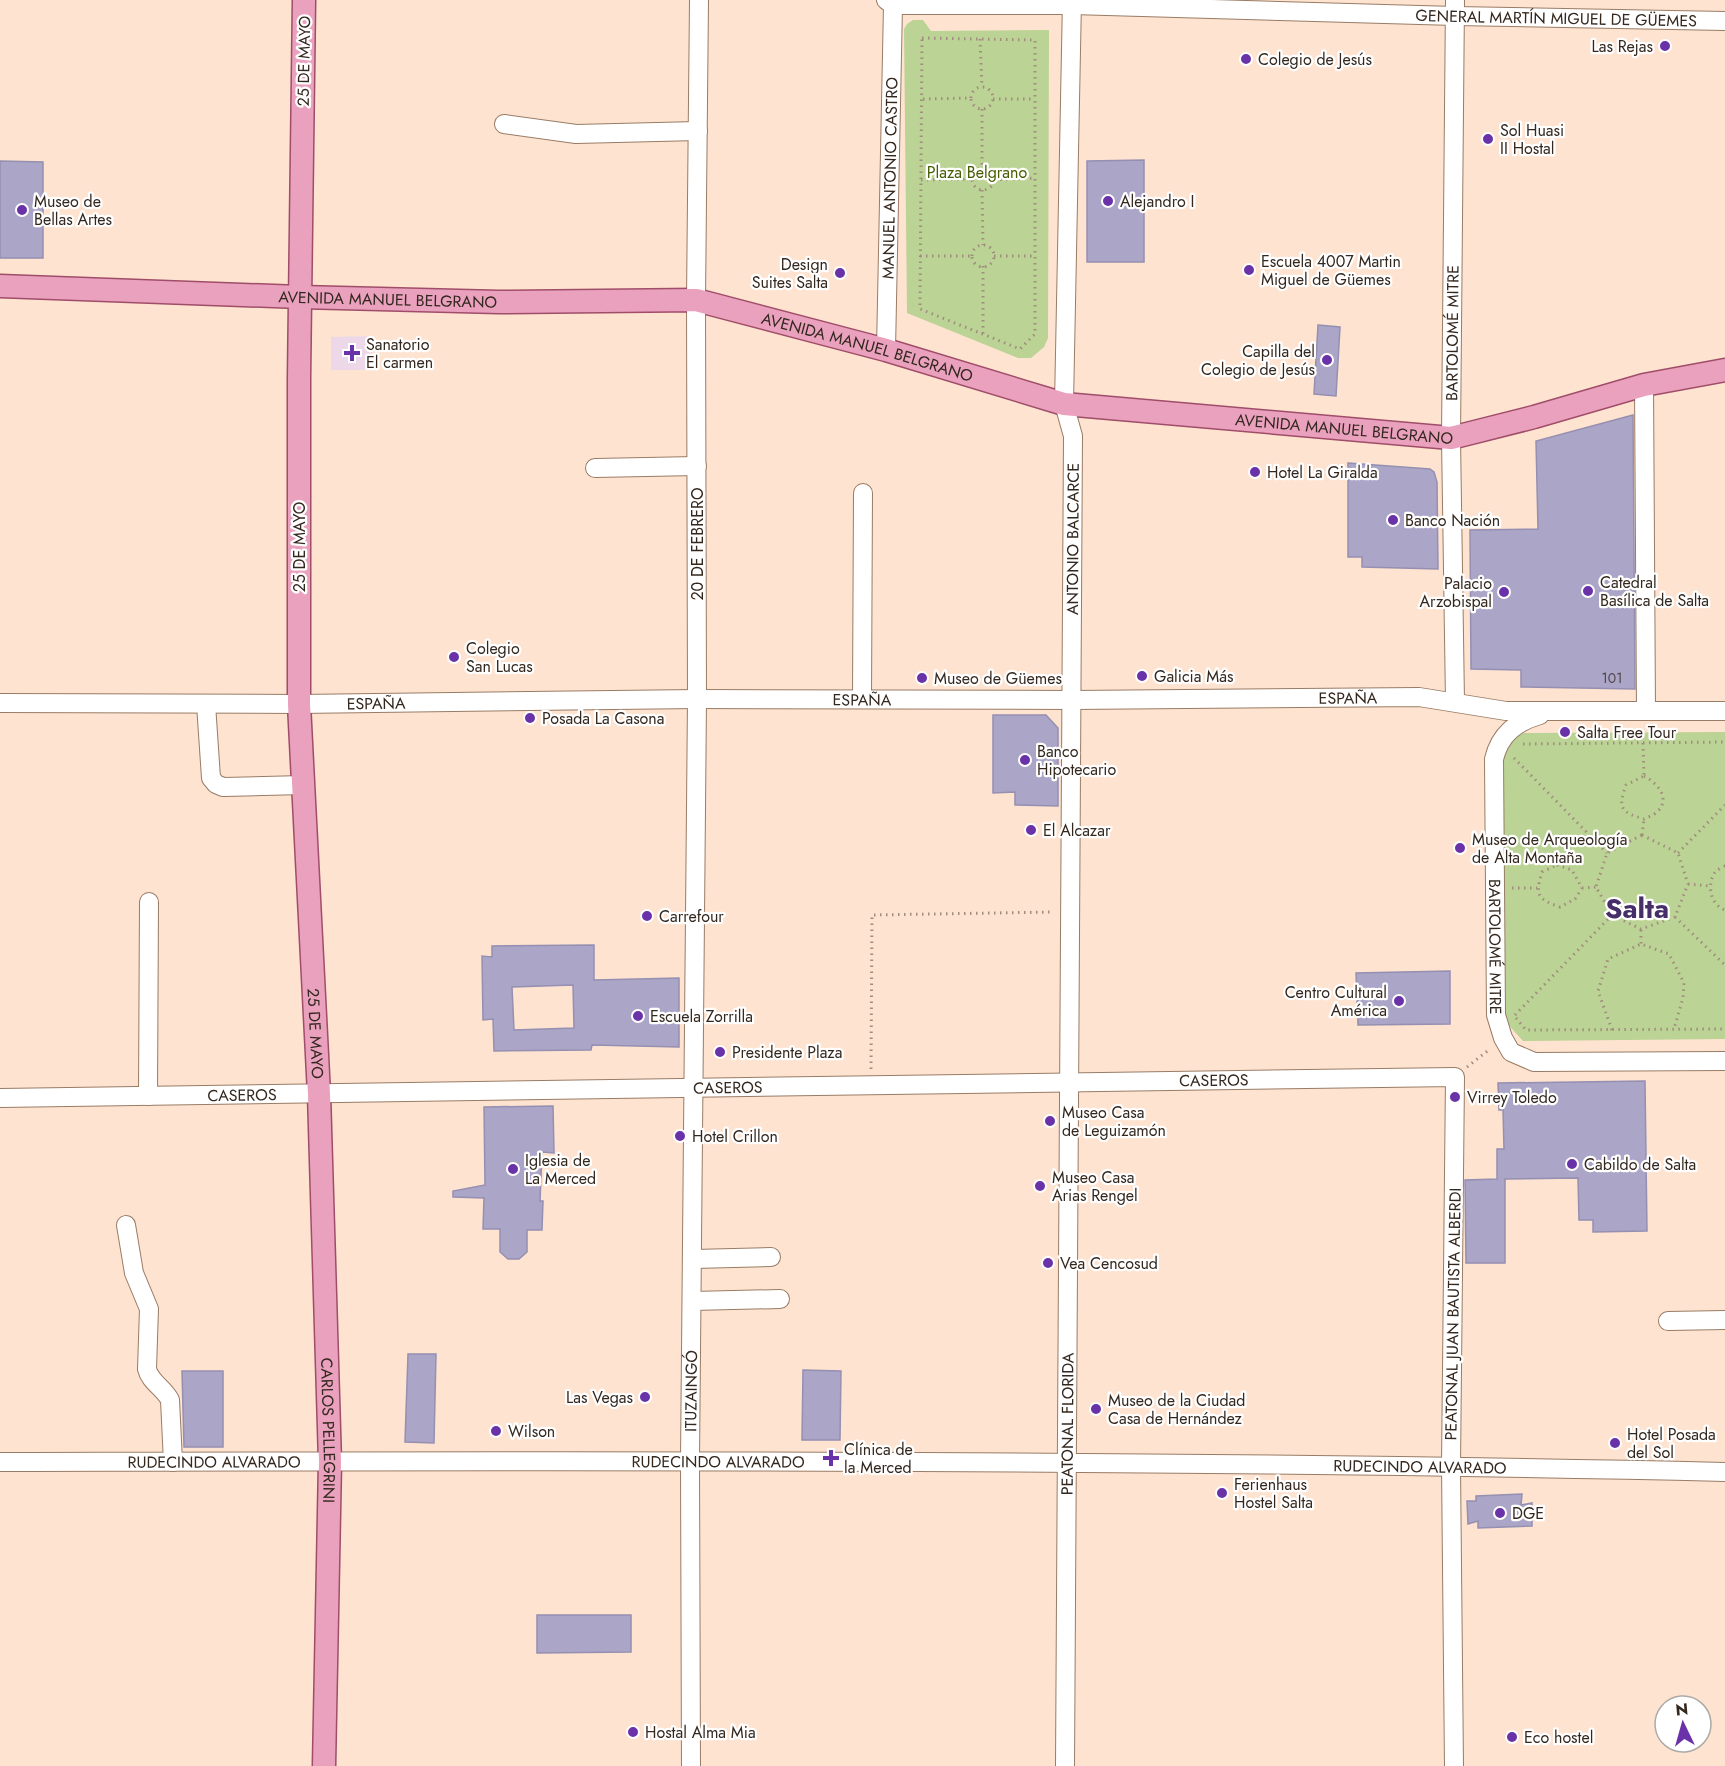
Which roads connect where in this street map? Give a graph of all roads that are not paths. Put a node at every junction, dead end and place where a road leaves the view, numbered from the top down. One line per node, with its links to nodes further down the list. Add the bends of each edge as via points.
1 (304, 0): 10 (main road, 25 DE MAYO)
2 (699, 0): 8 (street, 20 DE FEBRERO)
3 (1072, 2): 4 (street, GENERAL MARTÍN MIGUEL DE GÜEMES); 5 (street, GENERAL MARTÍN MIGUEL DE GÜEMES); 15 (street, ANTONIO BALCARCE)
4 (889, 3): 12 (street, MANUEL ANTONIO CASTRO)
5 (1455, 8): 6 (street, GENERAL MARTÍN MIGUEL DE GÜEMES); 16 (street, BARTOLOMÉ MITRE)
6 (1725, 21)
7 (504, 124): 8 (street, via 576,134)
8 (698, 131): 11 (street, 20 DE FEBRERO)
9 (0, 286): 10 (main road, AVENIDA MANUEL BELGRANO)
10 (300, 297): 11 (main road, AVENIDA MANUEL BELGRANO, via 499,302); 26 (main road, 25 DE MAYO)
11 (696, 300): 12 (main road, AVENIDA MANUEL BELGRANO); 17 (street, 20 DE FEBRERO)
12 (886, 350): 15 (main road, AVENIDA MANUEL BELGRANO)
13 (1725, 370): 14 (main road, AVENIDA MANUEL BELGRANO)
14 (1644, 385): 16 (main road, AVENIDA MANUEL BELGRANO); 28 (street)
15 (1064, 404): 16 (main road, AVENIDA MANUEL BELGRANO); 22 (street, ANTONIO BALCARCE, via 1074,436)
16 (1451, 438): 23 (street, BARTOLOMÉ MITRE)
17 (696, 466): 18 (street); 20 (street, 20 DE FEBRERO)
18 (595, 468)
19 (863, 493): 21 (street)
20 (697, 699): 21 (street, ESPAÑA); 26 (street, ESPAÑA); 35 (street, 20 DE FEBRERO)
21 (862, 699): 22 (street, ESPAÑA)
22 (1072, 700): 23 (street, ESPAÑA, via 1419,697); 34 (street, ANTONIO BALCARCE)
23 (1455, 702): 27 (street, ESPAÑA, via 1506,711)
24 (0, 703): 25 (street, ESPAÑA)
25 (206, 704): 26 (street, ESPAÑA); 30 (street, via 211,778 216,784)
26 (299, 704): 30 (main road, 25 DE MAYO)
27 (1556, 711): 28 (street, ESPAÑA); 32 (street, BARTOLOMÉ MITRE, via 1523,720 1503,737 1494,759 1496,1015 1503,1038 1511,1052 1534,1062)
28 (1646, 711): 29 (street, ESPAÑA)
29 (1725, 711)
30 (303, 785): 36 (main road, 25 DE MAYO)
31 (149, 902): 37 (street)
32 (1725, 1060)
33 (1455, 1077): 34 (street, CASEROS); 51 (street, PEATONAL JUAN BAUTISTA ALBERDI)
34 (1070, 1081): 35 (street, CASEROS); 50 (street, PEATONAL FLORIDA)
35 (694, 1088): 36 (street, CASEROS); 41 (street, ITUZAINGÓ)
36 (319, 1094): 37 (street, CASEROS); 49 (main road, CARLOS PELLEGRINI)
37 (148, 1096): 38 (street, CASEROS)
38 (0, 1098)
39 (126, 1225): 48 (street, via 134,1273 148,1309 149,1377 170,1400)
40 (771, 1257): 41 (street)
41 (693, 1259): 43 (street, ITUZAINGÓ)
42 (780, 1299): 43 (street)
43 (692, 1301): 46 (street, ITUZAINGÓ)
44 (1725, 1320): 45 (street)
45 (1668, 1321)
46 (690, 1461): 49 (street, RUDECINDO ALVARADO); 50 (street, RUDECINDO ALVARADO); 54 (street, ITUZAINGÓ)
47 (0, 1462): 48 (street, RUDECINDO ALVARADO)
48 (173, 1462): 49 (street, RUDECINDO ALVARADO)
49 (330, 1462): 53 (main road, CARLOS PELLEGRINI)
50 (1066, 1463): 51 (street, RUDECINDO ALVARADO); 55 (street, PEATONAL FLORIDA)
51 (1451, 1466): 52 (street, RUDECINDO ALVARADO); 56 (street, PEATONAL JUAN BAUTISTA ALBERDI)
52 (1725, 1472)
53 (324, 1766)
54 (691, 1766)
55 (1065, 1766)
56 (1454, 1766)

